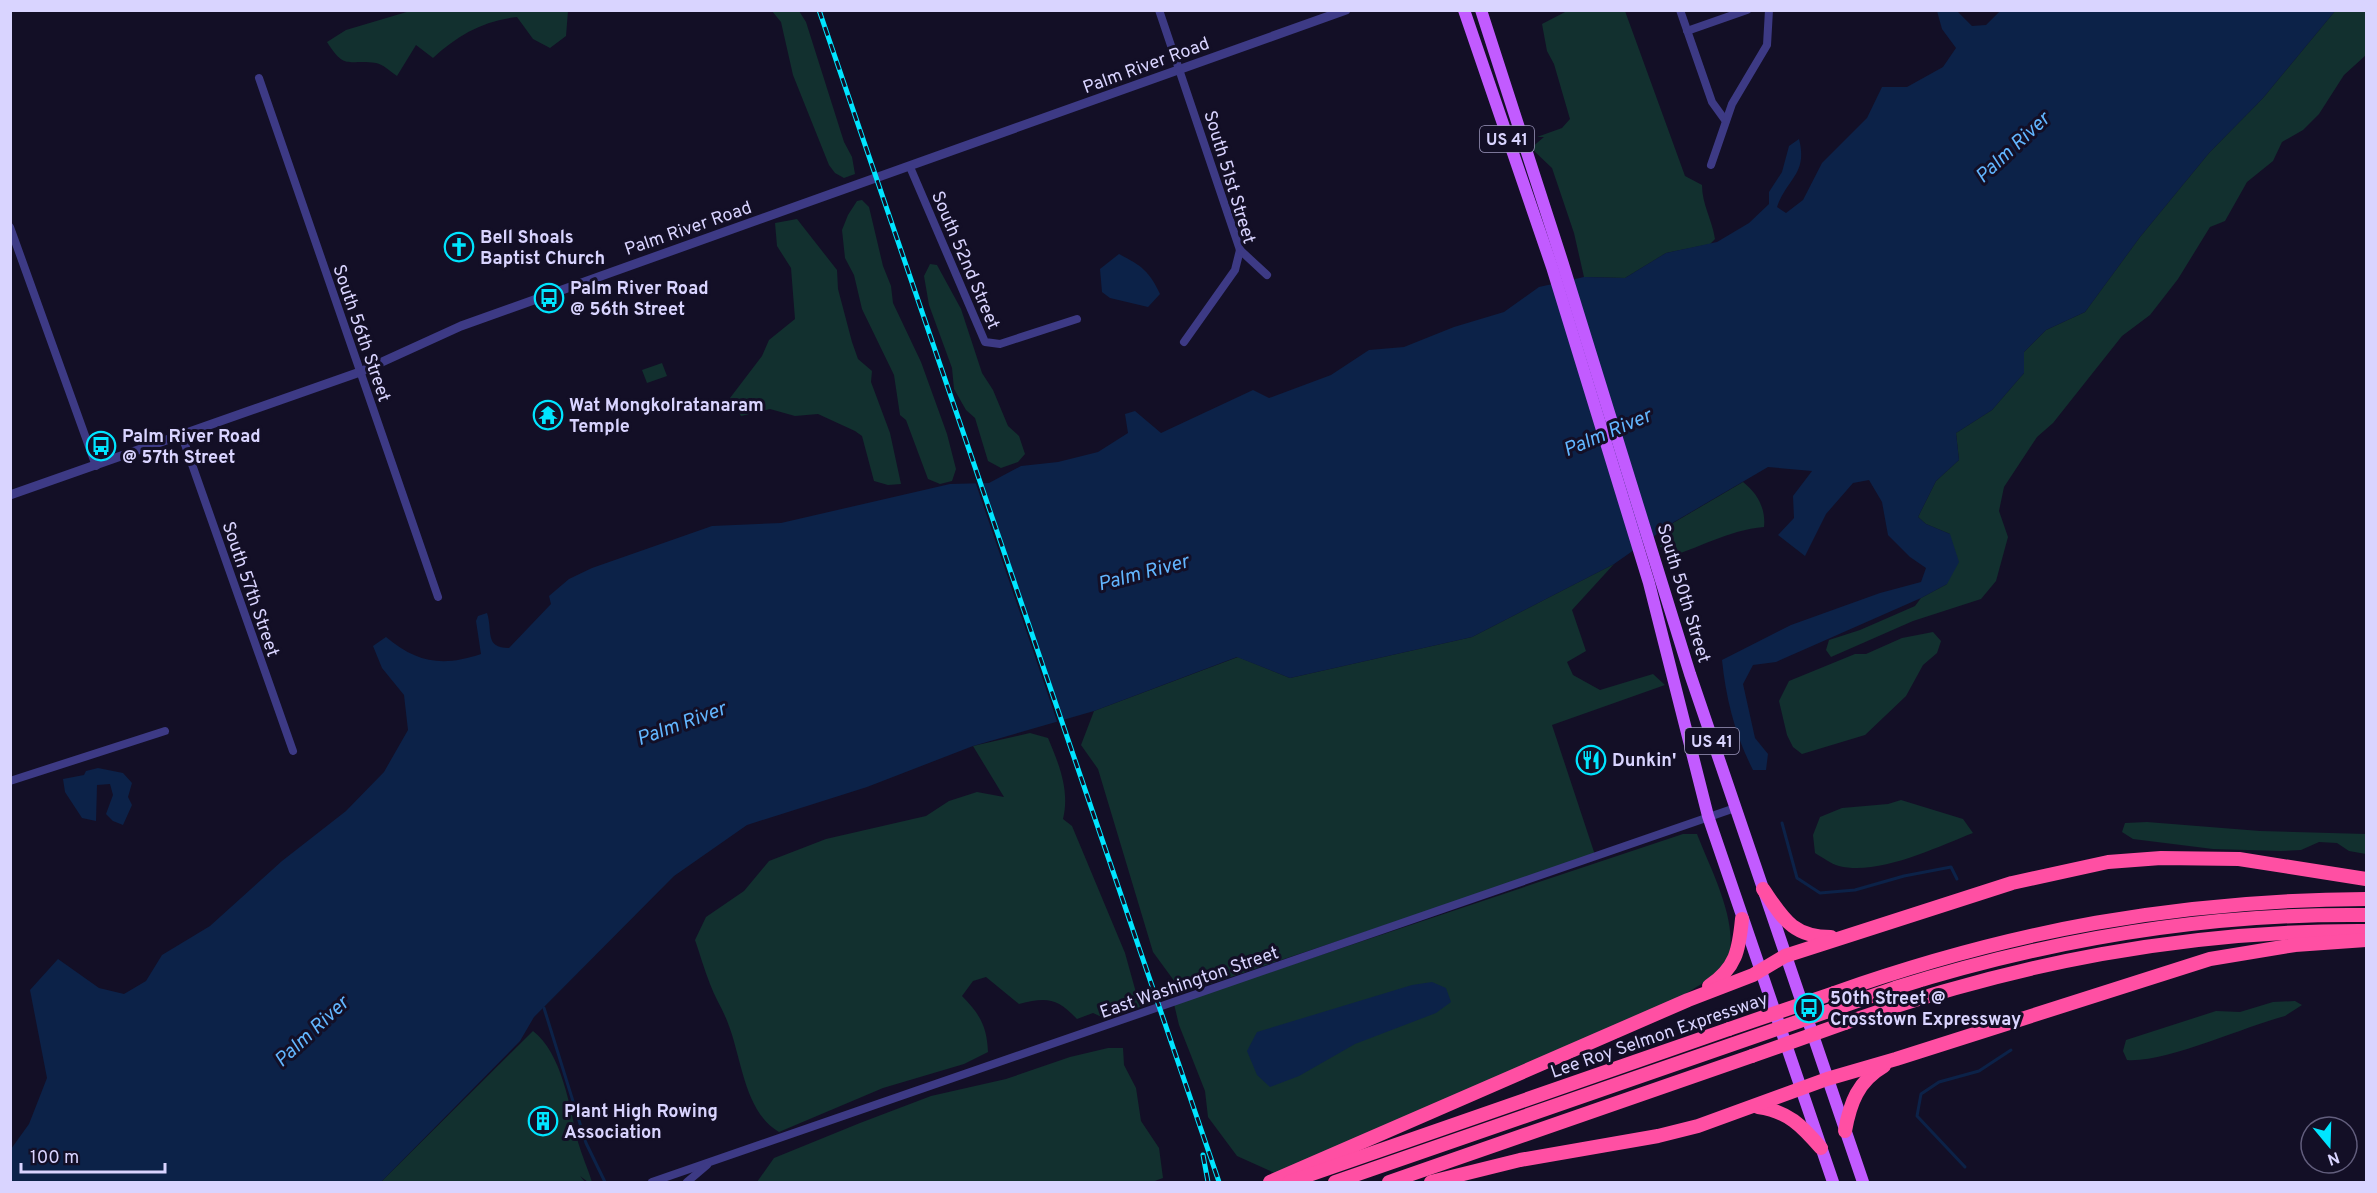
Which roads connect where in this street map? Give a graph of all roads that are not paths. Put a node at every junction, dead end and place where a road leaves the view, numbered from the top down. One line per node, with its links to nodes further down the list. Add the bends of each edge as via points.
1 (1159, 10): 9 (street, South 51st Street)
2 (1346, 10): 9 (street, Palm River Road)
3 (1464, 10): 16 (main road, South 50th Street / US 41)
4 (1481, 10): 16 (main road, South 50th Street / US 41)
5 (1680, 10): 8 (street)
6 (1747, 10): 8 (street)
7 (1769, 10): 11 (street, via 1767,45)
8 (1687, 31): 11 (street, via 1712,102)
9 (1180, 71): 13 (street, Palm River Road); 15 (street, South 51st Street)
10 (259, 78): 20 (street, South 56th Street)
11 (1725, 120): 12 (street)
12 (1711, 165)
13 (910, 167): 18 (street, South 52nd Street, via 986,342 1000,344); 20 (street, Palm River Road, via 461,326)
14 (10, 227): 22 (street)
15 (1240, 250): 17 (street); 19 (street, South 51st Street, via 1235,270)
16 (1558, 266): 24 (main road, South 50th Street / US 41)
17 (1267, 275)
18 (1077, 319)
19 (1184, 342)
20 (360, 372): 21 (street, Palm River Road); 25 (street, South 56th Street)
21 (182, 436): 22 (street, Palm River Road); 27 (street, South 57th Street)
22 (96, 465): 23 (street, Palm River Road)
23 (10, 495)
24 (1655, 581): 29 (main road, South 50th Street / US 41); 30 (main road, South 50th Street / US 41)
25 (438, 597)
26 (165, 731): 28 (street)
27 (293, 751)
28 (10, 780)
29 (1735, 808): 30 (street, East Washington Street); 32 (main road, South 50th Street / US 41)
30 (1708, 816): 35 (main road, South 50th Street / US 41); 48 (street, East Washington Street)
31 (2367, 879): 37 (highway, via 2231,859 2117,861 2020,881)
32 (1763, 889): 37 (highway, via 1783,919 1802,933); 39 (main road, South 50th Street / US 41)
33 (2367, 899): 52 (highway, Lee Roy Selmon Expressway, bridge, via 2243,903 2098,921 1989,944 1834,993)
34 (2367, 915): 53 (highway, bridge, via 2267,917 2178,925 2089,938 1965,967)
35 (1742, 919): 40 (main road, South 50th Street / US 41); 41 (highway, via 1736,954 1728,970)
36 (2367, 931): 54 (highway, bridge, via 2253,935 2110,951 1987,978 1845,1023)
37 (1845, 935): 39 (highway)
38 (2367, 940): 42 (highway, via 2287,946 2210,959)
39 (1785, 956): 40 (highway); 43 (main road, South 50th Street / US 41)
40 (1760, 971): 41 (highway); 44 (main road, South 50th Street / US 41)
41 (1688, 1000): 51 (highway)
42 (1896, 1059): 43 (highway); 46 (highway, via 1861,1085 1850,1106)
43 (1827, 1079): 44 (highway); 46 (main road, South 50th Street / US 41)
44 (1801, 1089): 45 (highway); 47 (main road, South 50th Street / US 41)
45 (1755, 1107): 47 (highway, via 1787,1114); 55 (highway, via 1670,1134 1520,1160)
46 (1845, 1131): 57 (main road, South 50th Street / US 41)
47 (1821, 1148): 56 (main road, South 50th Street / US 41)
48 (711, 1162): 49 (street, East Washington Street); 50 (street)
49 (652, 1182)
50 (687, 1182)
51 (1270, 1182)
52 (1289, 1182)
53 (1335, 1182)
54 (1389, 1182)
55 (1431, 1182)
56 (1833, 1182)
57 (1863, 1182)

